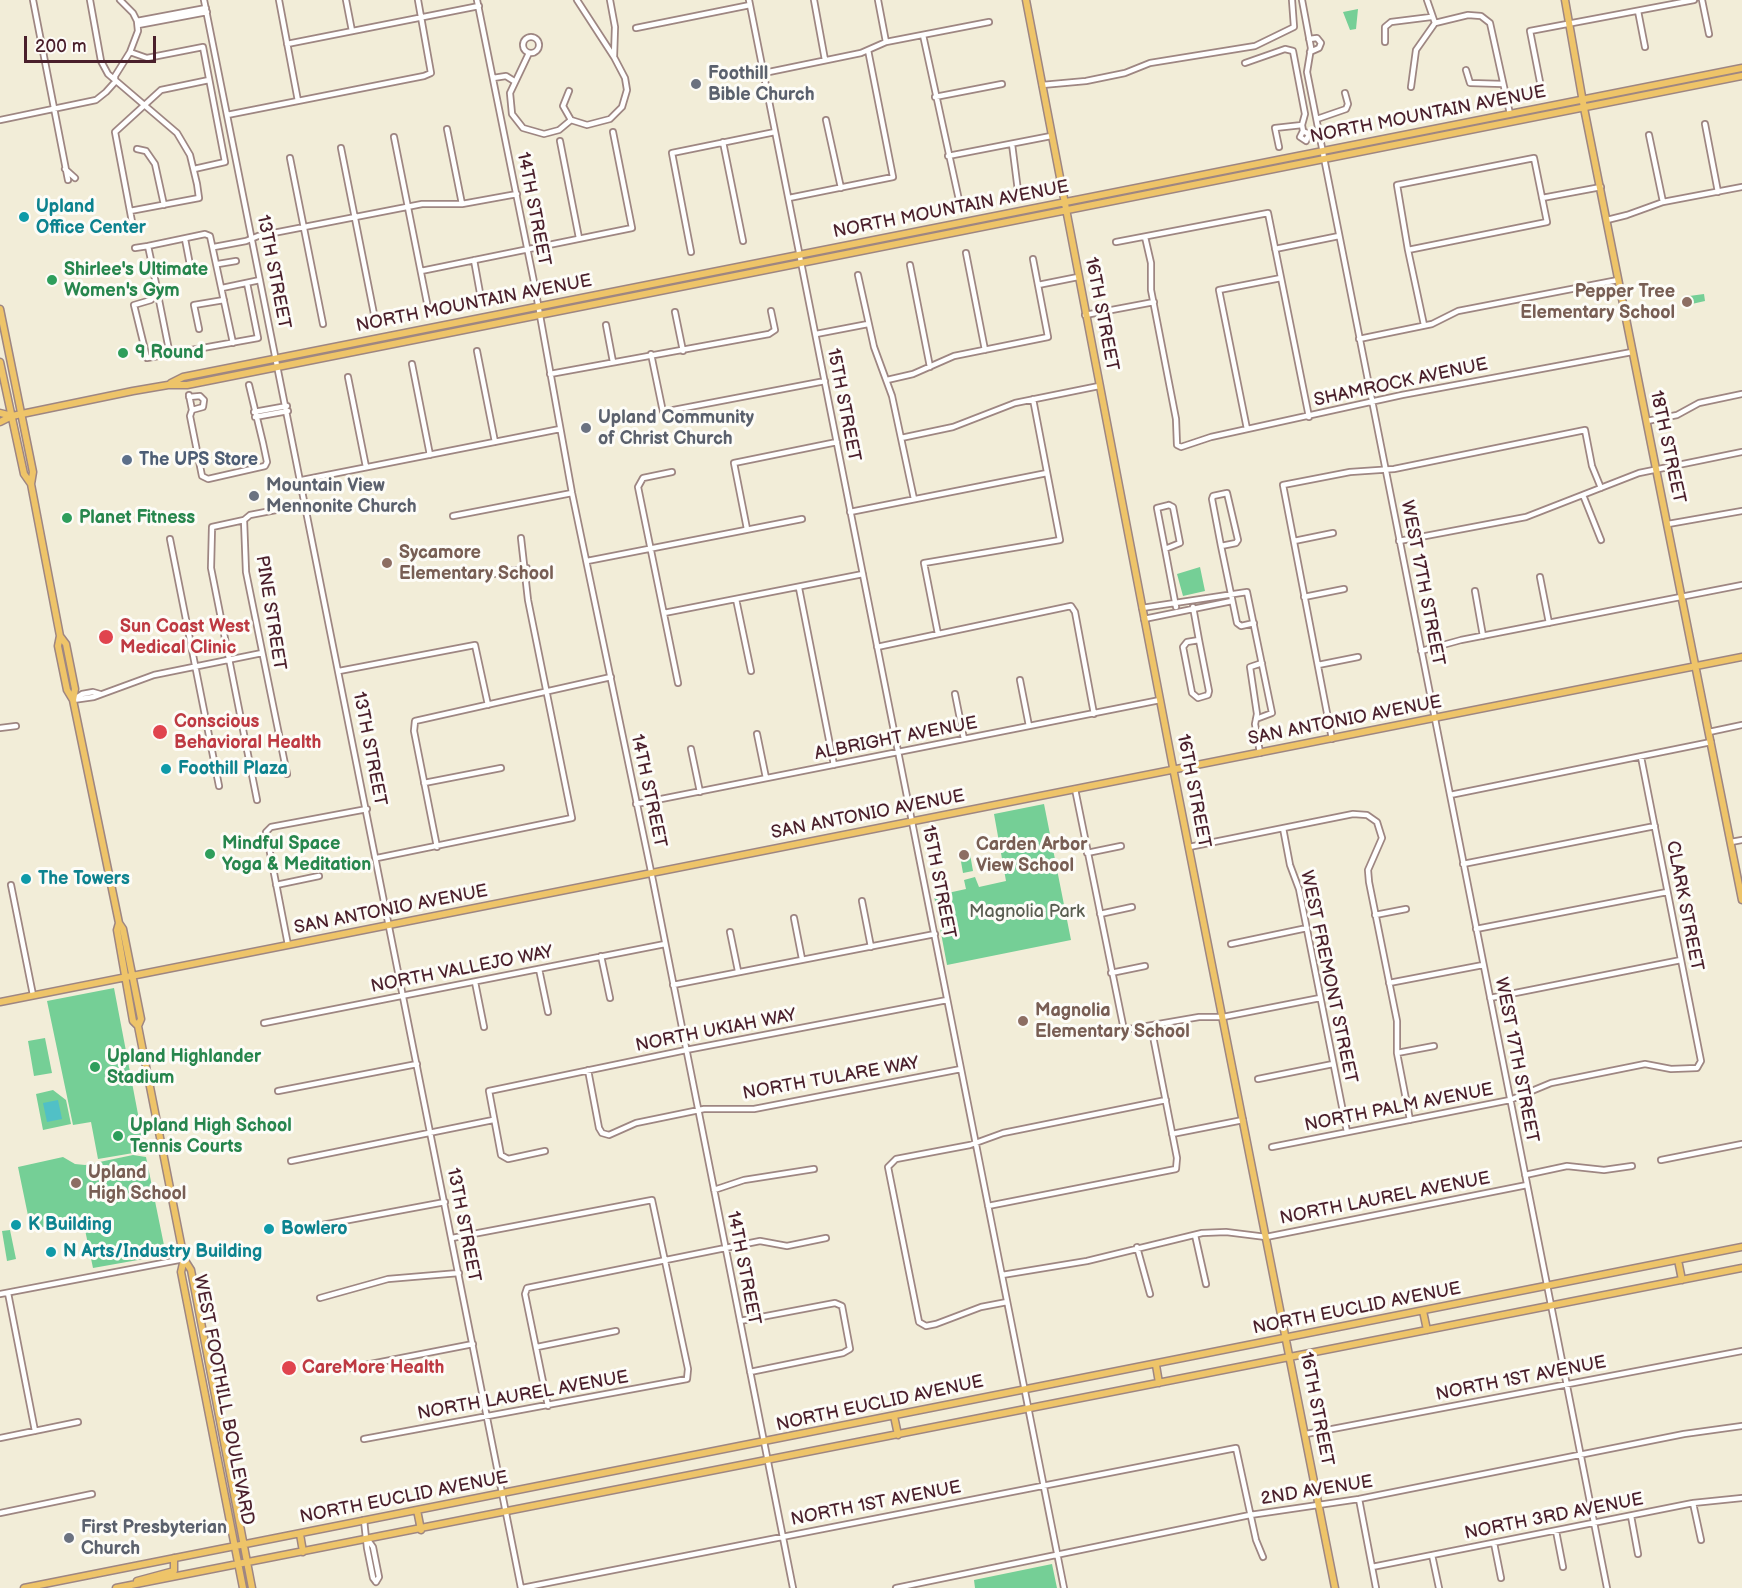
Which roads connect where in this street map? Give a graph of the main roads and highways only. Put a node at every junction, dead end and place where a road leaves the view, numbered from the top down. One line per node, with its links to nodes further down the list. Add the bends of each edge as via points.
1 (1026, 0): 9 (main road, 16TH STREET)
2 (1565, 0): 5 (main road, 18TH STREET)
3 (1742, 68): 5 (main road, NORTH MOUNTAIN AVENUE)
4 (1742, 76): 6 (main road, NORTH MOUNTAIN AVENUE)
5 (1582, 100): 6 (main road, 18TH STREET); 7 (main road, NORTH MOUNTAIN AVENUE)
6 (1584, 108): 8 (main road, NORTH MOUNTAIN AVENUE); 20 (main road, 18TH STREET)
7 (1200, 175): 8 (main road); 9 (main road, NORTH MOUNTAIN AVENUE)
8 (1202, 183): 10 (main road, NORTH MOUNTAIN AVENUE)
9 (1064, 203): 10 (main road, 16TH STREET); 13 (main road, NORTH MOUNTAIN AVENUE, via 183,377)
10 (1066, 211): 13 (main road, NORTH MOUNTAIN AVENUE, via 187,385); 21 (main road, 16TH STREET)
11 (0, 309): 15 (main road, WEST FOOTHILL BOULEVARD)
12 (0, 362): 16 (main road, WEST FOOTHILL BOULEVARD)
13 (168, 385): 15 (main road, NORTH MOUNTAIN AVENUE)
14 (0, 413): 16 (main road, NORTH MOUNTAIN AVENUE)
15 (22, 414): 16 (main road, NORTH MOUNTAIN AVENUE); 18 (main road, WEST FOOTHILL BOULEVARD, via 33,472)
16 (12, 416): 17 (main road, NORTH MOUNTAIN AVENUE); 18 (main road, WEST FOOTHILL BOULEVARD, via 24,474)
17 (0, 422)
18 (31, 484): 23 (main road, WEST FOOTHILL BOULEVARD, via 123,929)
19 (1742, 657): 20 (main road, SAN ANTONIO AVENUE)
20 (1696, 666): 21 (main road, SAN ANTONIO AVENUE); 22 (main road, 18TH STREET)
21 (1173, 770): 23 (main road, SAN ANTONIO AVENUE); 32 (main road, 16TH STREET)
22 (1742, 900)
23 (129, 977): 24 (main road, SAN ANTONIO AVENUE); 26 (main road, WEST FOOTHILL BOULEVARD, via 141,1020 138,1026)
24 (0, 1002)
25 (1742, 1247): 27 (main road, NORTH EUCLID AVENUE)
26 (184, 1259): 36 (main road, WEST FOOTHILL BOULEVARD, via 182,1272); 38 (main road, WEST FOOTHILL BOULEVARD, via 191,1270)
27 (1678, 1260): 29 (main road); 30 (main road, NORTH EUCLID AVENUE)
28 (1742, 1268): 29 (main road, NORTH EUCLID AVENUE)
29 (1682, 1280): 31 (main road, NORTH EUCLID AVENUE)
30 (1423, 1311): 31 (main road); 32 (main road, NORTH EUCLID AVENUE)
31 (1427, 1330): 33 (main road, NORTH EUCLID AVENUE)
32 (1287, 1339): 33 (main road, 16TH STREET); 34 (main road, NORTH EUCLID AVENUE)
33 (1290, 1357): 35 (main road, NORTH EUCLID AVENUE); 55 (main road, 16TH STREET)
34 (1156, 1365): 35 (main road); 37 (main road, NORTH EUCLID AVENUE)
35 (1159, 1383): 39 (main road, NORTH EUCLID AVENUE)
36 (206, 1388): 38 (main road, via 218,1428); 44 (main road, WEST FOOTHILL BOULEVARD)
37 (894, 1416): 39 (main road); 40 (main road, NORTH EUCLID AVENUE)
38 (223, 1431): 43 (main road, WEST FOOTHILL BOULEVARD)
39 (898, 1435): 41 (main road, NORTH EUCLID AVENUE)
40 (417, 1510): 41 (main road); 42 (main road, NORTH EUCLID AVENUE)
41 (421, 1530): 45 (main road, NORTH EUCLID AVENUE)
42 (300, 1534): 43 (main road, NORTH EUCLID AVENUE); 45 (main road)
43 (245, 1545): 44 (main road, NORTH EUCLID AVENUE); 47 (main road, WEST FOOTHILL BOULEVARD)
44 (236, 1546): 46 (main road, NORTH EUCLID AVENUE); 48 (main road, WEST FOOTHILL BOULEVARD)
45 (303, 1552): 47 (main road, NORTH EUCLID AVENUE)
46 (174, 1558): 49 (main road, NORTH EUCLID AVENUE); 50 (main road, via 174,1571)
47 (247, 1562): 48 (main road, NORTH EUCLID AVENUE); 54 (main road, WEST FOOTHILL BOULEVARD)
48 (238, 1564): 50 (main road, NORTH EUCLID AVENUE); 53 (main road, WEST FOOTHILL BOULEVARD)
49 (59, 1585): 51 (main road, NORTH EUCLID AVENUE)
50 (126, 1586): 52 (main road, NORTH EUCLID AVENUE)
51 (24, 1588)
52 (116, 1588)
53 (243, 1588)
54 (252, 1588)
55 (1335, 1588)

